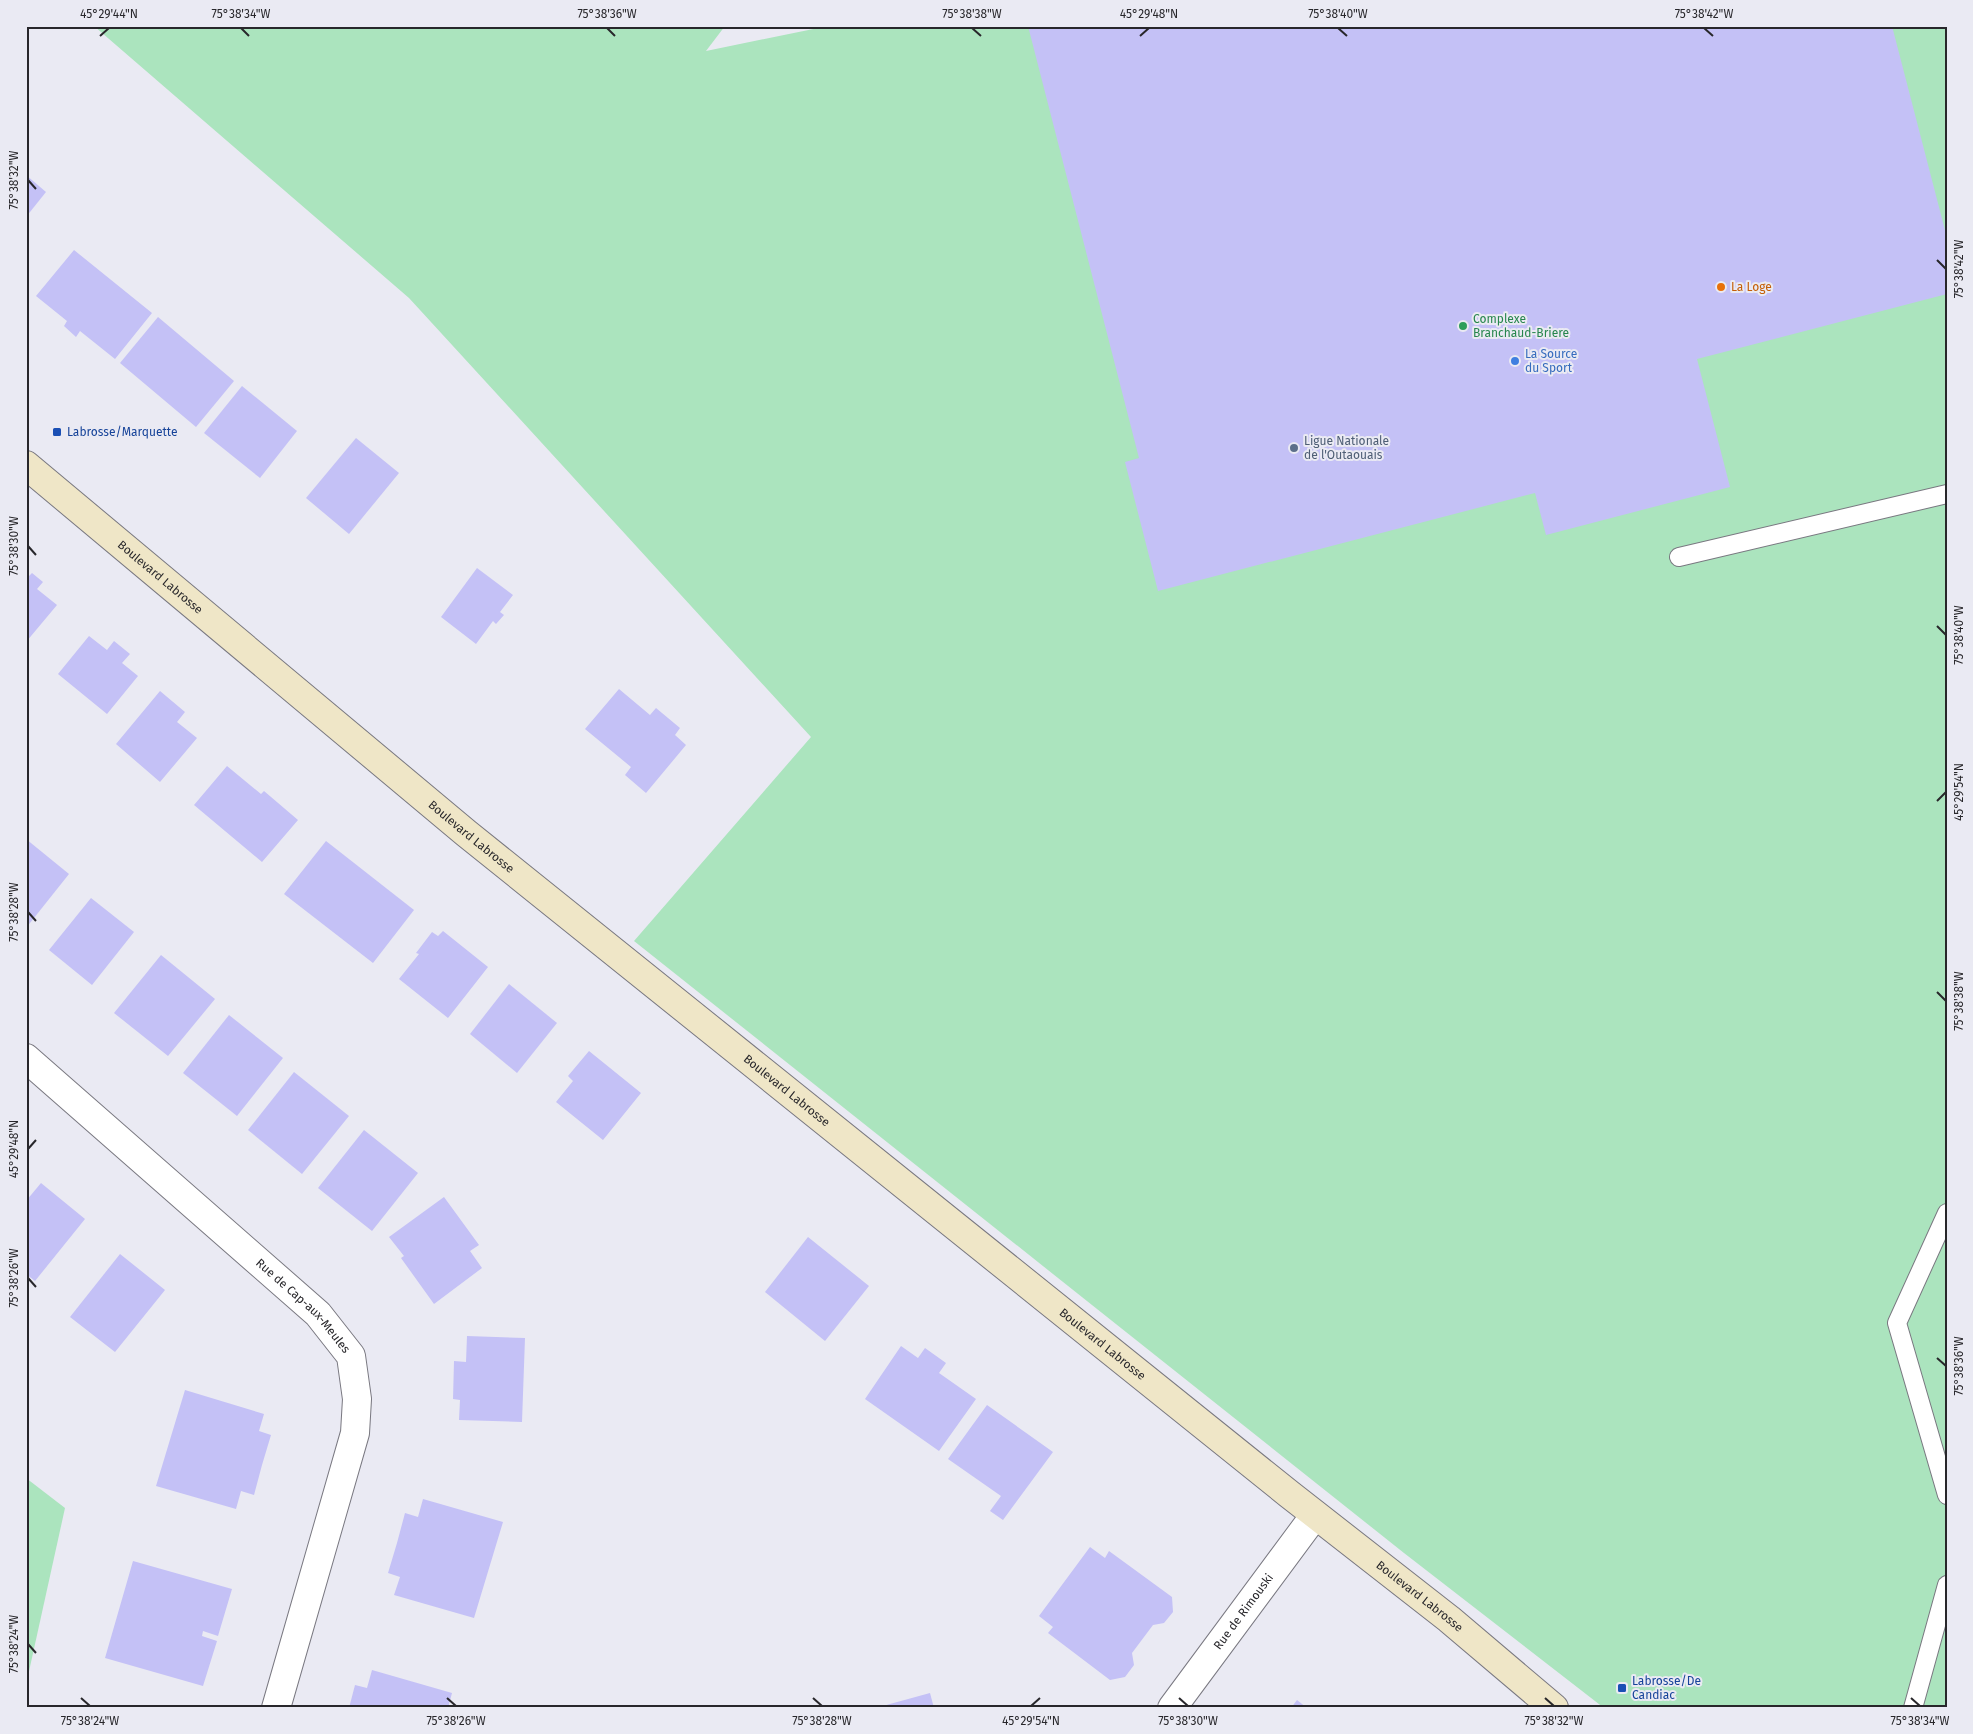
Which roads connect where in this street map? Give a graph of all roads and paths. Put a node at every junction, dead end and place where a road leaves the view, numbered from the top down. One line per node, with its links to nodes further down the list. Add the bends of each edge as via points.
1 (26, 465): 7 (main road, Boulevard Labrosse, via 466,833)
2 (1947, 494): 3 (lane)
3 (1679, 556)
4 (26, 1058): 9 (street, Rue de Cap-aux-Meules, via 318,1314 351,1356 356,1433)
5 (1947, 1213): 6 (lane, via 1897,1323)
6 (1947, 1495)
7 (1315, 1515): 10 (street, Rue de Rimouski); 11 (main road, Boulevard Labrosse, via 1449,1619)
8 (1947, 1584): 12 (lane)
9 (276, 1708)
10 (1172, 1708)
11 (1554, 1708)
12 (1914, 1708)

